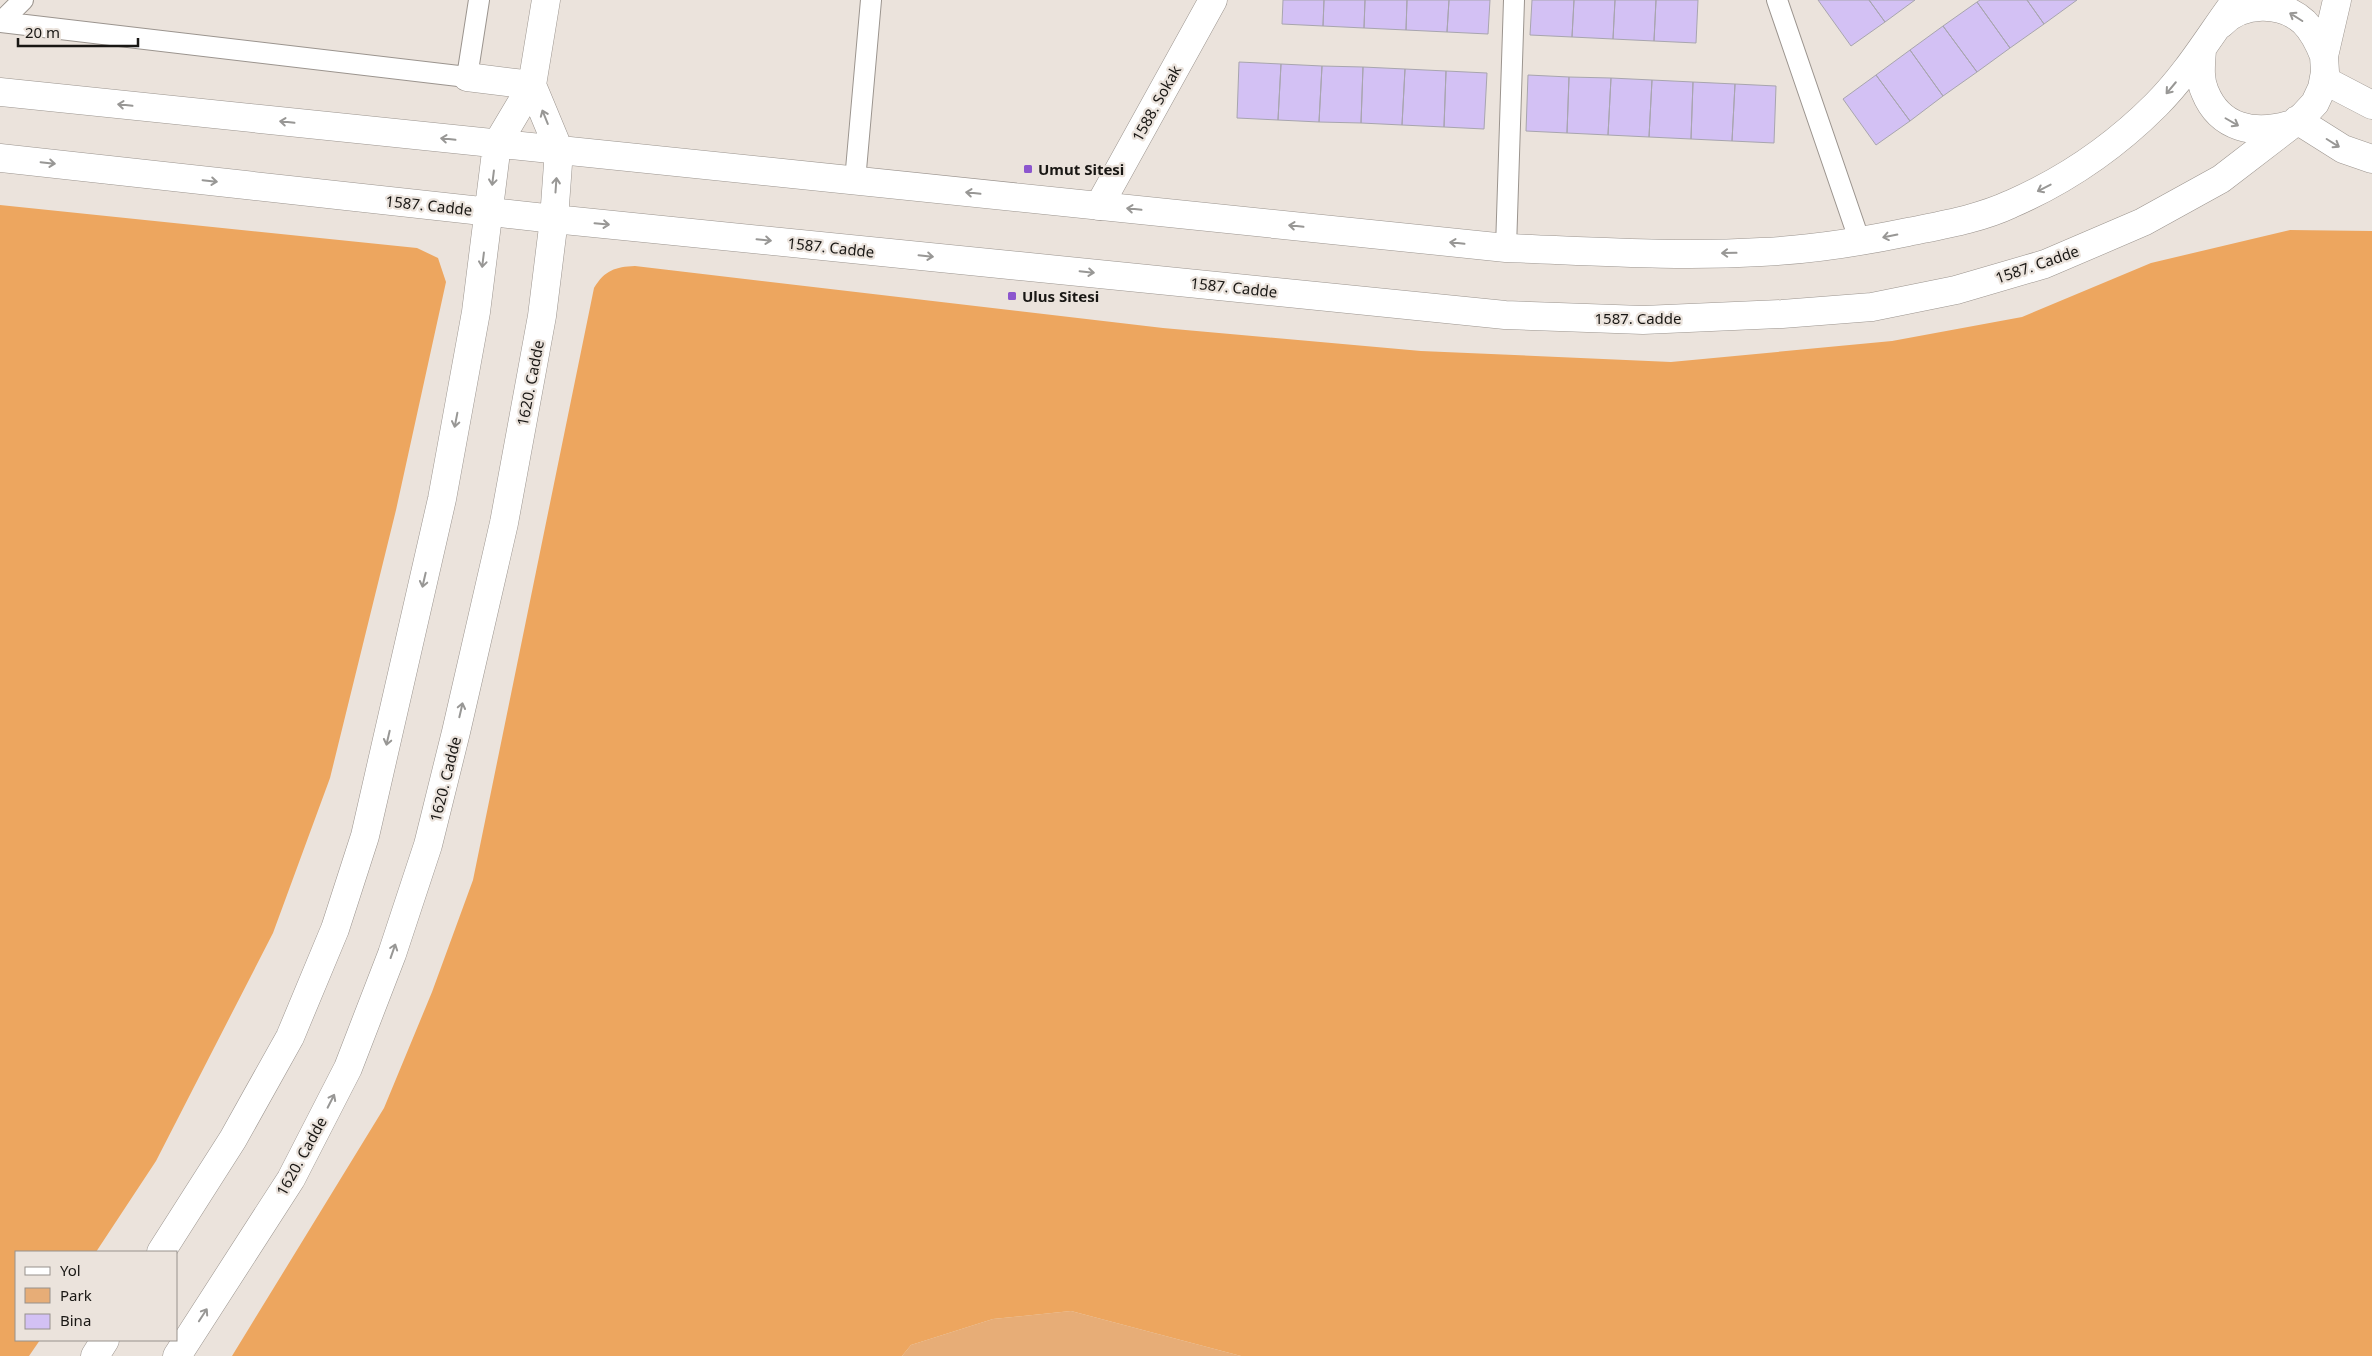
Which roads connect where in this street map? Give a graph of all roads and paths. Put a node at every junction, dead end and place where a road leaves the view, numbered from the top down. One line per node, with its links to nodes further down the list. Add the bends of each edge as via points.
1 (23, 0): 10 (lane)
2 (479, 0): 13 (lane)
3 (546, 0): 14 (main road)
4 (871, 0): 22 (lane)
5 (1213, 0): 23 (main road, 1588. Sokak)
6 (1514, 0): 27 (lane)
7 (1777, 0): 26 (lane)
8 (2236, 0): 11 (main road)
9 (2337, 0): 12 (main road, 1587. Cadde)
10 (0, 22): 13 (lane)
11 (2207, 42): 12 (main road, one-way to 11, via 2316,36 2303,21 2285,10 2264,6 2244,9 2226,18); 17 (main road, one-way to 17, via 2200,72 2204,92 2215,110 2231,123 2250,130 2271,130); 26 (main road, one-way to 26, via 2156,105 2101,152 2052,184 2010,205 1958,222)
12 (2324, 68): 16 (main road); 17 (main road, 1587. Cadde, via 2315,103)
13 (467, 77): 14 (main road)
14 (532, 85): 18 (main road); 19 (main road, one-way to 14)
15 (0, 92): 18 (main road, one-way to 15)
16 (2372, 105)
17 (2293, 122): 21 (main road, one-way to 21, via 2342,149); 25 (main road, 1587. Cadde, one-way to 17, via 1505,315 1642,320 1782,314 1882,305 1956,290 2045,264 2143,222 2221,179)
18 (497, 144): 19 (main road); 24 (main road, one-way to 24)
19 (559, 150): 22 (main road); 25 (main road, 1620. Cadde, one-way to 19)
20 (0, 158): 24 (main road, 1587. Cadde, one-way to 24)
21 (2372, 159)
22 (854, 181): 23 (main road, one-way to 22)
23 (1099, 206): 27 (main road, one-way to 23)
24 (489, 212): 25 (main road, 1587. Cadde); 28 (main road, one-way to 28, via 476,312 442,499 365,836 335,929 290,1037 233,1140)
25 (554, 219): 31 (main road, 1620. Cadde, one-way to 25, via 291,1179 348,1068 396,945 428,845 504,523 542,316)
26 (1860, 242): 27 (main road, one-way to 27, via 1761,252 1656,254)
27 (1506, 248)
28 (162, 1251)
29 (104, 1341): 30 (main road)
30 (95, 1356)
31 (177, 1356)

